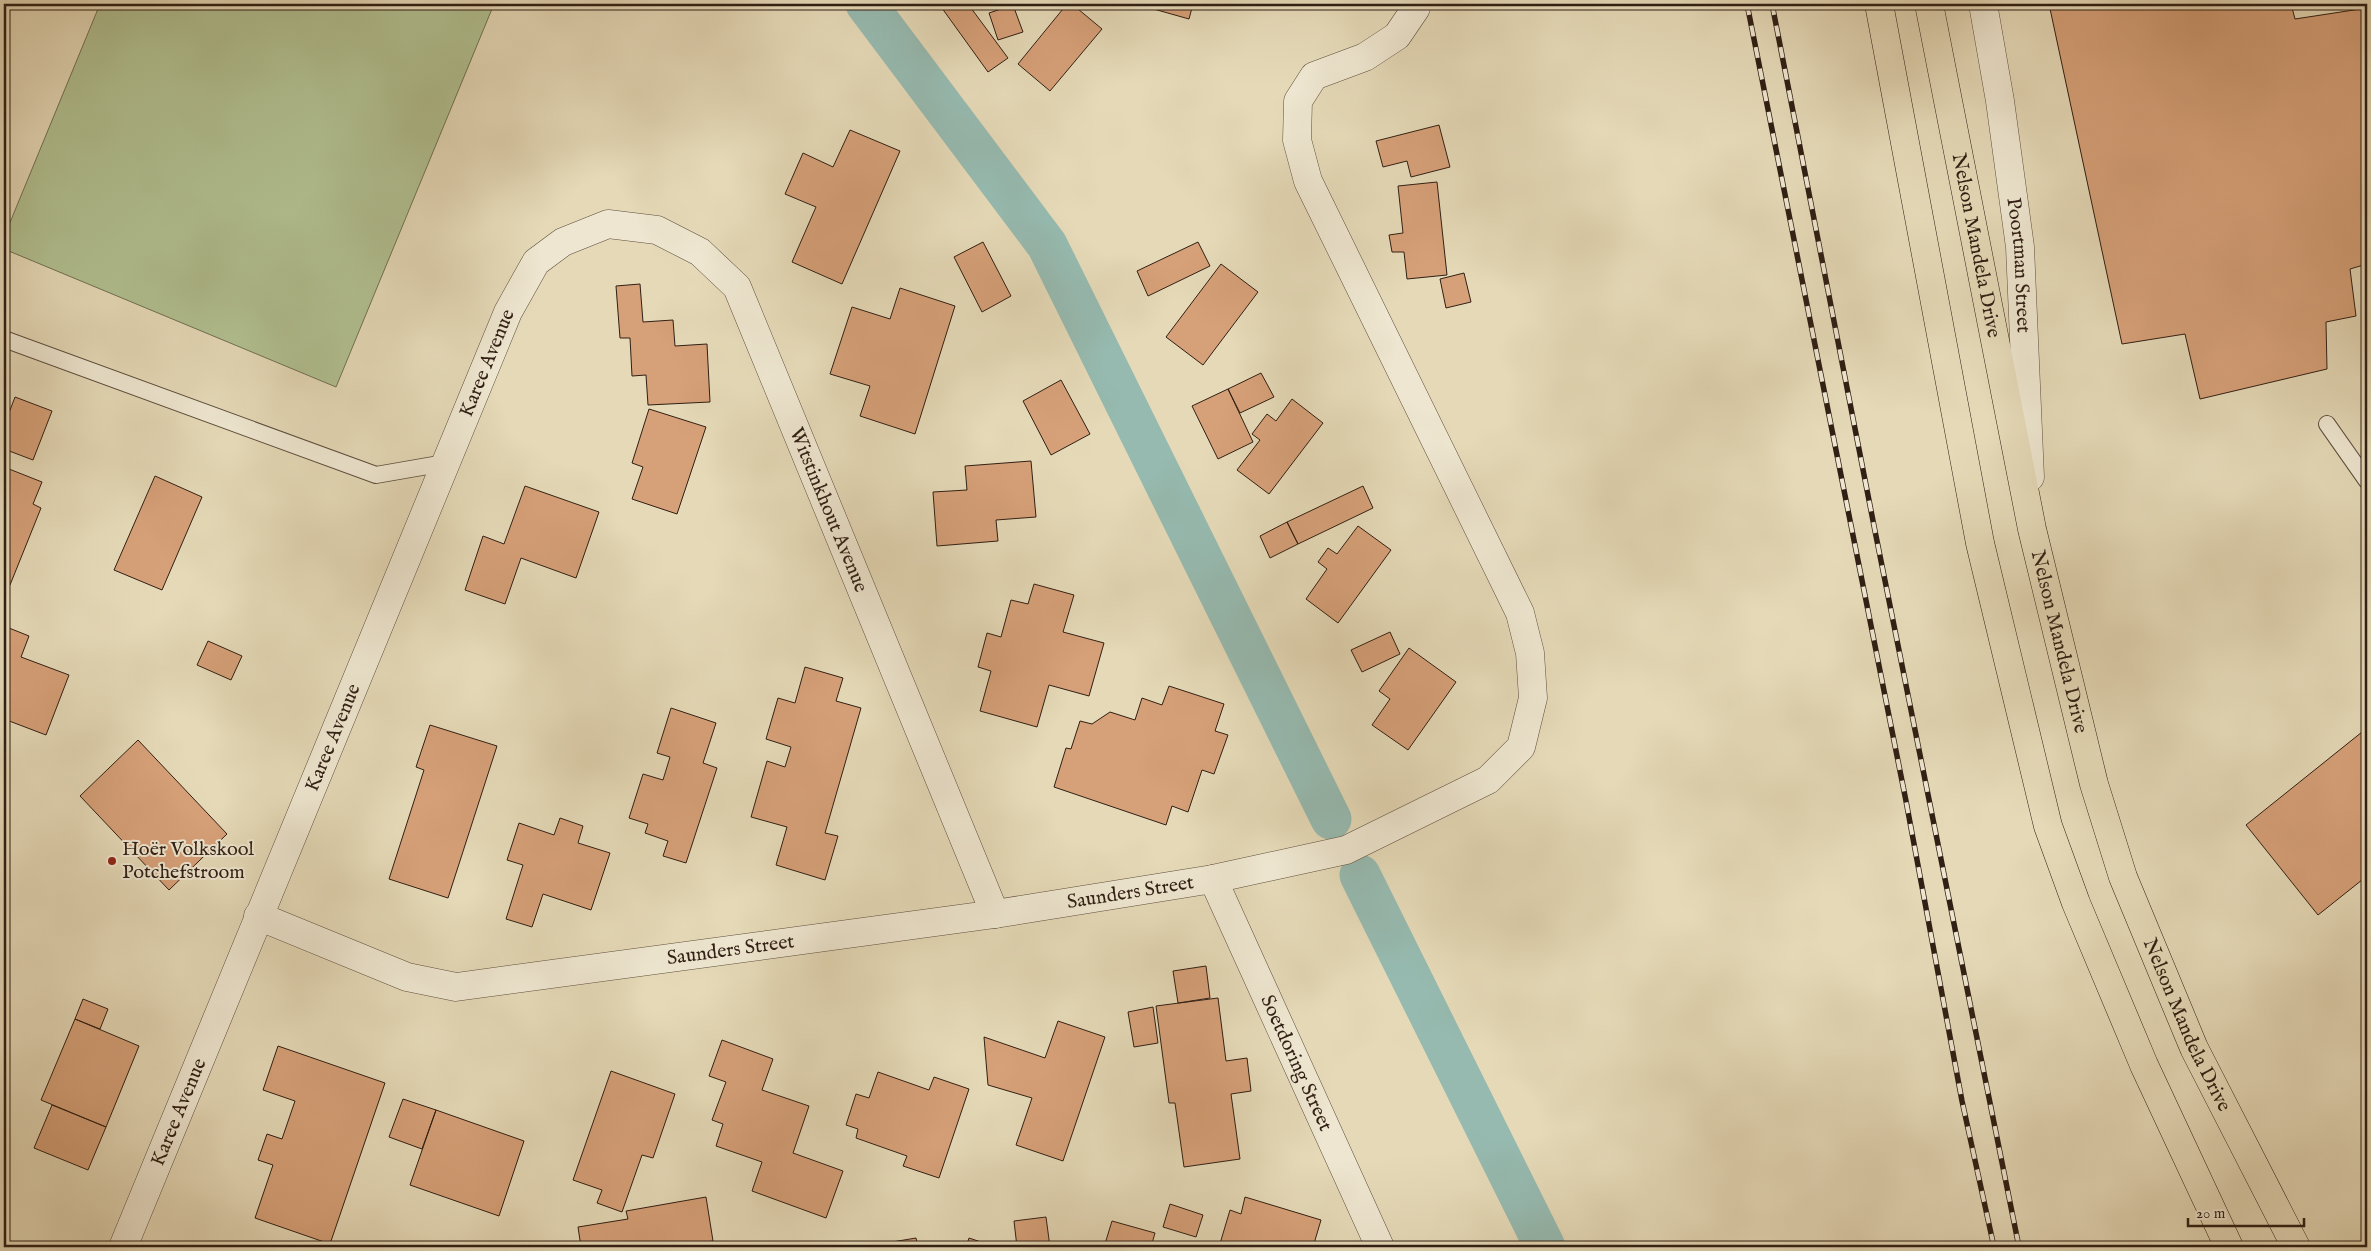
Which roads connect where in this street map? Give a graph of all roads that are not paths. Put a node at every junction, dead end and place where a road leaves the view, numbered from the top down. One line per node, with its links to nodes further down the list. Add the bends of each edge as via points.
1 (1416, 4): 11 (street, Saunders Street, via 1397,36 1365,57 1314,76 1298,101 1297,140 1308,181 1520,613 1530,653 1533,698 1521,747 1488,780 1346,850)
2 (1879, 4): 16 (highway, via 1980,543 2048,826 2076,903 2144,1064)
3 (1929, 4): 10 (highway, Nelson Mandela Drive)
4 (1984, 4): 10 (street, Poortman Street, via 2020,247)
5 (563, 242): 8 (street, Karee Avenue, via 536,262 508,312); 12 (street, Witstinkhout Avenue, via 608,224 656,230 700,252 737,288)
6 (4, 339): 8 (lane, via 376,475)
7 (2327, 424): 9 (lane)
8 (446, 463): 13 (street, Karee Avenue)
9 (2367, 481)
10 (2032, 529): 17 (highway, Nelson Mandela Drive, via 2094,784 2123,877 2194,1048)
11 (1213, 879): 12 (street, Saunders Street); 15 (street, Soetdoring Street)
12 (995, 914): 13 (street, Saunders Street, via 456,986 407,977)
13 (258, 916): 14 (street, Karee Avenue)
14 (123, 1247)
15 (1380, 1247)
16 (2230, 1247)
17 (2296, 1247)

